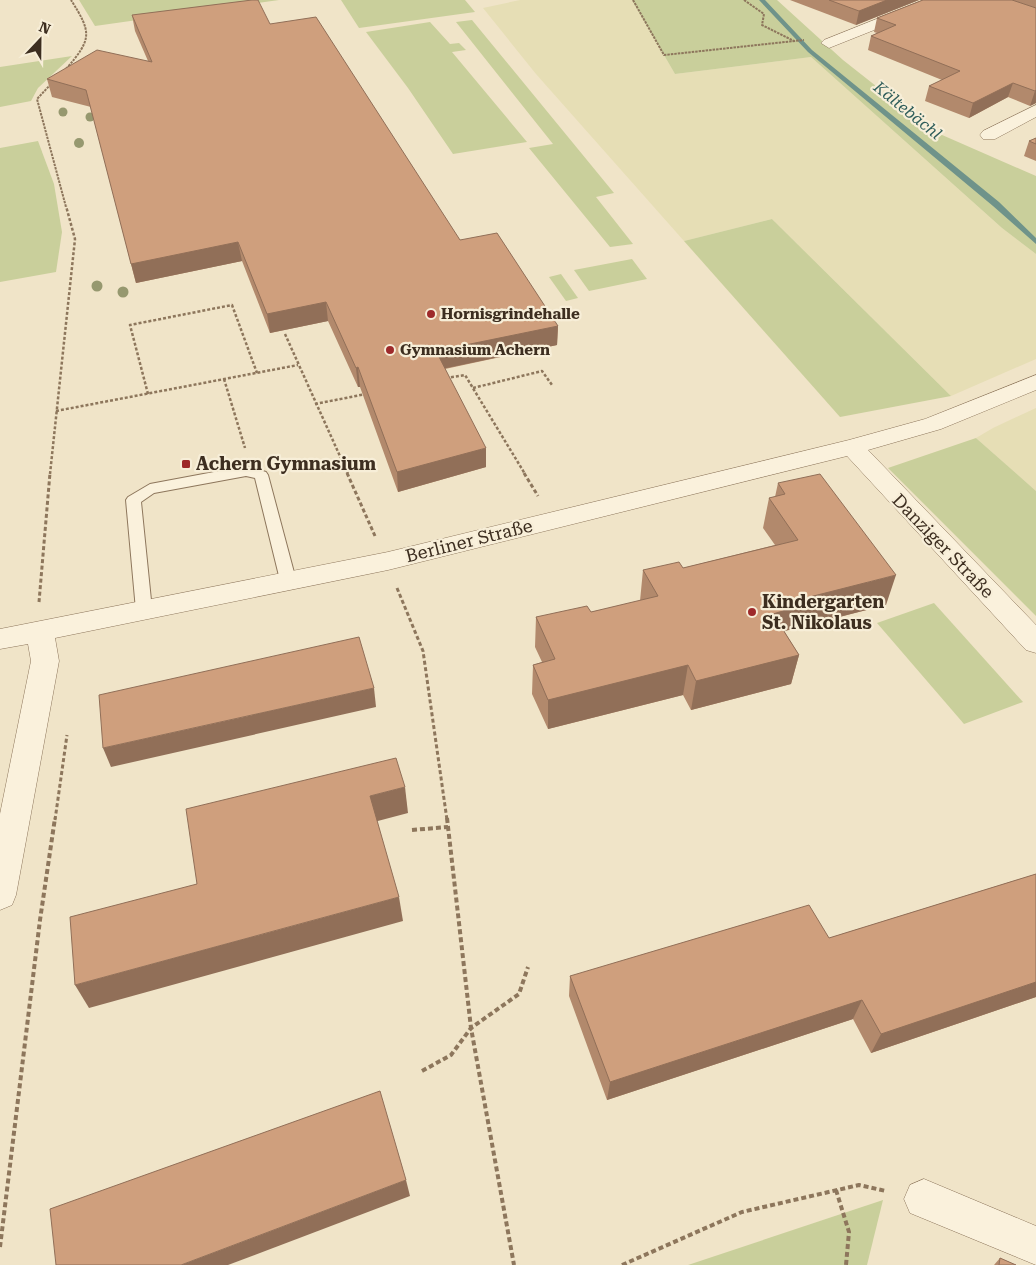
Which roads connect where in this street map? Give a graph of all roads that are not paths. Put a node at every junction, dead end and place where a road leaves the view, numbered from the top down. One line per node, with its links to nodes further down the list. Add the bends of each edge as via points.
1 (937, 0): 2 (street)
2 (829, 43)
3 (1036, 110): 4 (street)
4 (989, 135)
5 (1036, 382): 6 (street, Berliner Straße, via 932,424)
6 (852, 447): 7 (street, Berliner Straße, via 388,561); 11 (street, Danziger Straße)
7 (288, 580): 8 (street, Berliner Straße); 8 (lane, via 261,475 246,471 150,489 133,500)
8 (144, 610): 9 (street, Berliner Straße)
9 (40, 631): 10 (street, Berliner Straße); 12 (street, via 45,661)
10 (0, 639)
11 (1036, 643)
12 (0, 895)
13 (924, 1199): 14 (street)
14 (1036, 1246)

